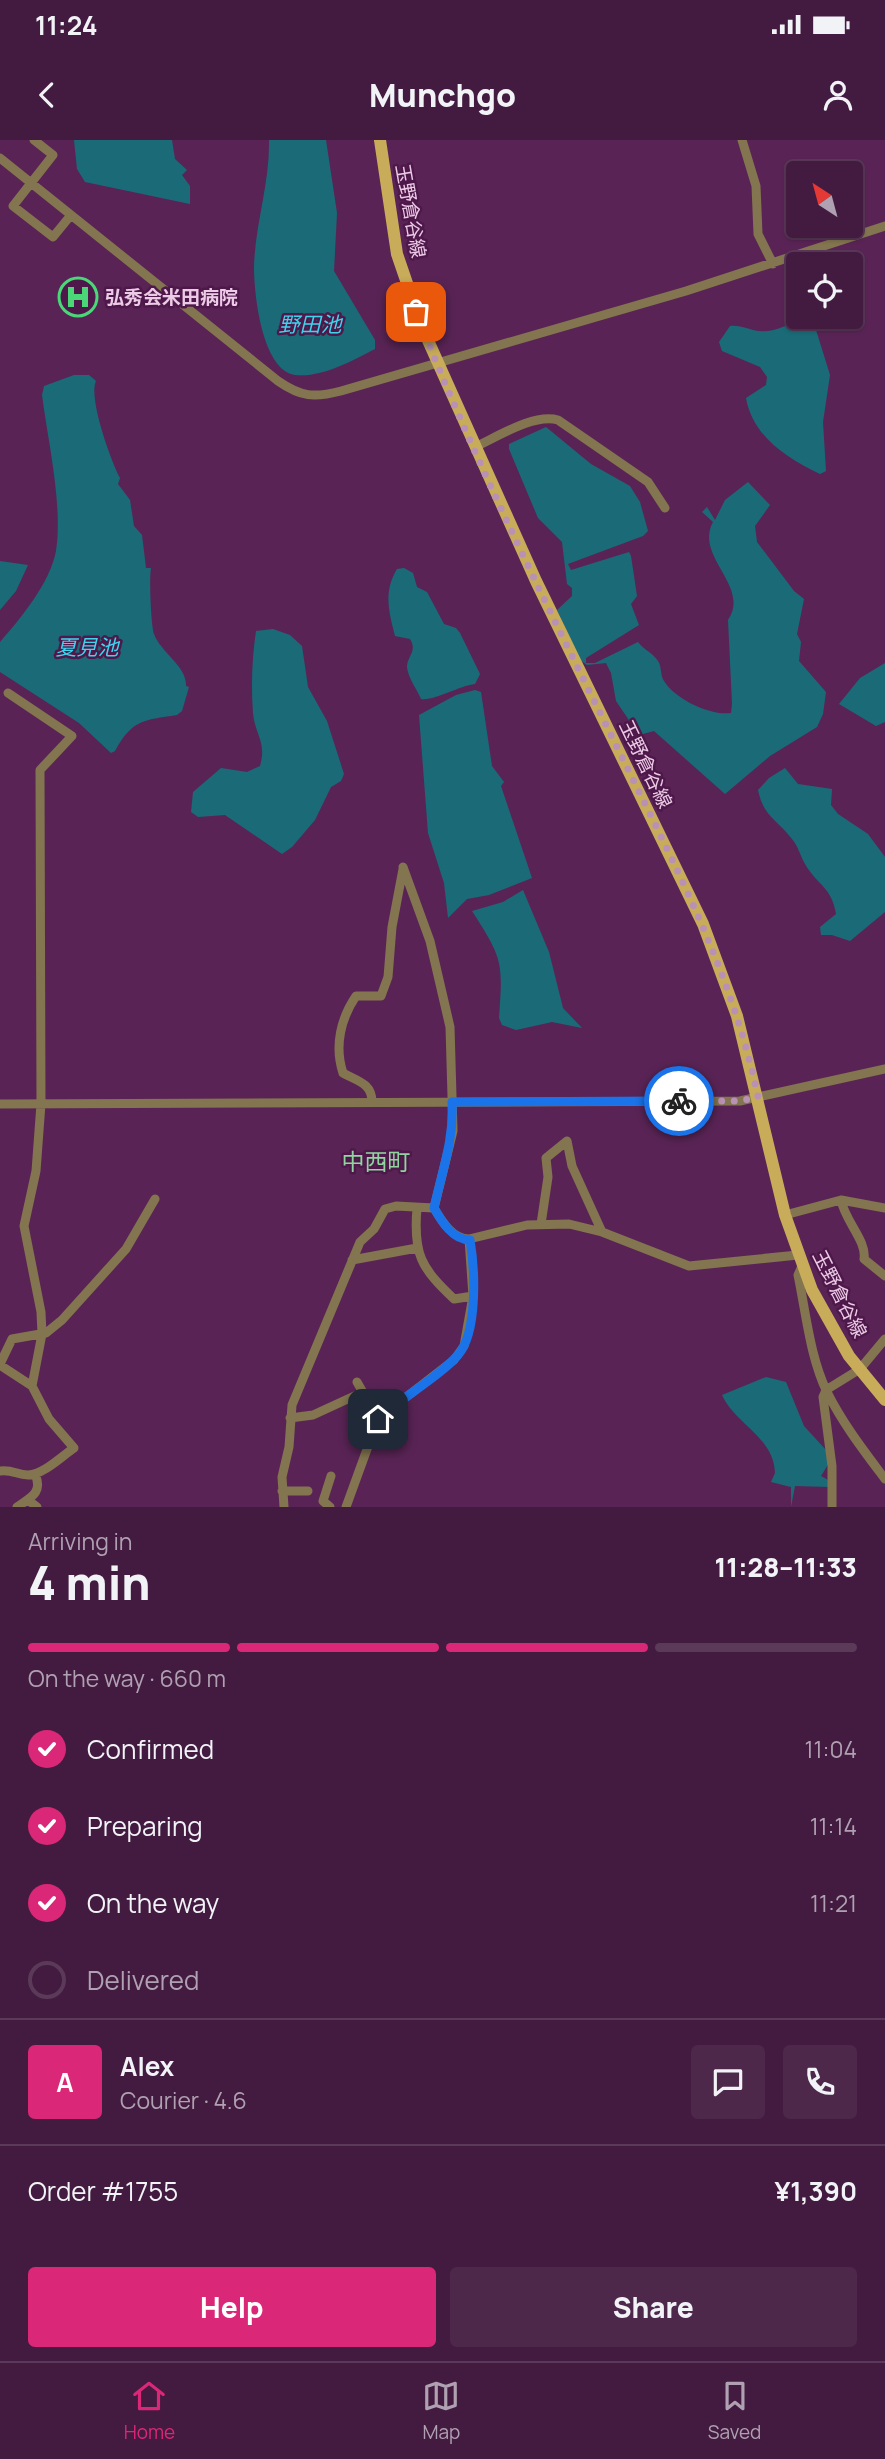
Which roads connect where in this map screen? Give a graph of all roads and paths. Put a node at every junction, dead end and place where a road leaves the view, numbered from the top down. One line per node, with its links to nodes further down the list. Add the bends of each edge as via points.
1 (34, 140): 5 (street, via 53,155)
2 (380, 140): 9 (main road, 玉野倉谷線, via 403,276)
3 (742, 140): 8 (street, via 756,186 758,234)
4 (0, 158): 5 (street)
5 (31, 183): 6 (street); 6 (street, via 13,206 23,214 53,237)
6 (71, 215): 9 (street, via 294,392 320,397)
7 (885, 226): 8 (street)
8 (773, 264): 9 (street)
9 (438, 363): 10 (main road, 玉野倉谷線)
10 (475, 447): 11 (street, via 550,417 648,482); 14 (main road, 玉野倉谷線, via 703,924 737,1016)
11 (665, 508)
12 (9, 693): 18 (street, via 72,736 40,770)
13 (885, 1069): 14 (street)
14 (758, 1097): 16 (street); 24 (main road, 玉野倉谷線)
15 (372, 1102): 16 (street); 16 (street, via 367,1085 342,1073 339,1053 344,1015 356,996 381,996 388,977 391,927 403,867 449,1015); 18 (street)
16 (452, 1102): 22 (street, via 453,1131)
17 (0, 1104): 18 (street)
18 (41, 1104): 33 (street, via 36,1171 24,1226)
19 (155, 1199): 33 (street, via 126,1250 62,1320)
20 (841, 1200): 23 (street); 24 (street); 31 (street, via 849,1224 865,1247 864,1259)
21 (417, 1208): 22 (street); 28 (street); 29 (street, via 385,1209)
22 (434, 1208): 27 (street, via 451,1232)
23 (885, 1208)
24 (785, 1215): 30 (main road, 玉野倉谷線)
25 (541, 1224): 26 (street); 26 (street, via 547,1158 567,1142 572,1166); 27 (street)
26 (602, 1231): 30 (street, via 689,1266)
27 (470, 1240): 32 (street)
28 (417, 1248): 29 (street); 32 (street, via 426,1272 454,1299)
29 (352, 1259): 42 (street)
30 (800, 1261): 36 (main road, 玉野倉谷線, via 827,1318); 39 (street, via 798,1275)
31 (885, 1276)
32 (473, 1296): 43 (street, via 460,1353)
33 (42, 1334): 35 (street, via 12,1339); 38 (street)
34 (885, 1339): 36 (street)
35 (0, 1364): 38 (street)
36 (860, 1369): 39 (street); 41 (main road, 玉野倉谷線)
37 (358, 1382): 40 (street)
38 (32, 1386): 45 (street, via 50,1419 74,1448)
39 (826, 1390): 47 (street); 57 (street, via 823,1407 832,1466)
40 (363, 1392): 42 (street, via 313,1415); 43 (street)
41 (885, 1400)
42 (290, 1418): 48 (street)
43 (378, 1419): 51 (street)
44 (0, 1471): 45 (street)
45 (35, 1474): 50 (street, via 39,1489)
46 (331, 1476): 55 (street, via 323,1501)
47 (885, 1479)
48 (282, 1491): 49 (street); 54 (street)
49 (308, 1491)
50 (28, 1500): 52 (street); 53 (street)
51 (347, 1504): 56 (street)
52 (17, 1507)
53 (37, 1507)
54 (284, 1507)
55 (330, 1507)
56 (338, 1507)
57 (832, 1507)

